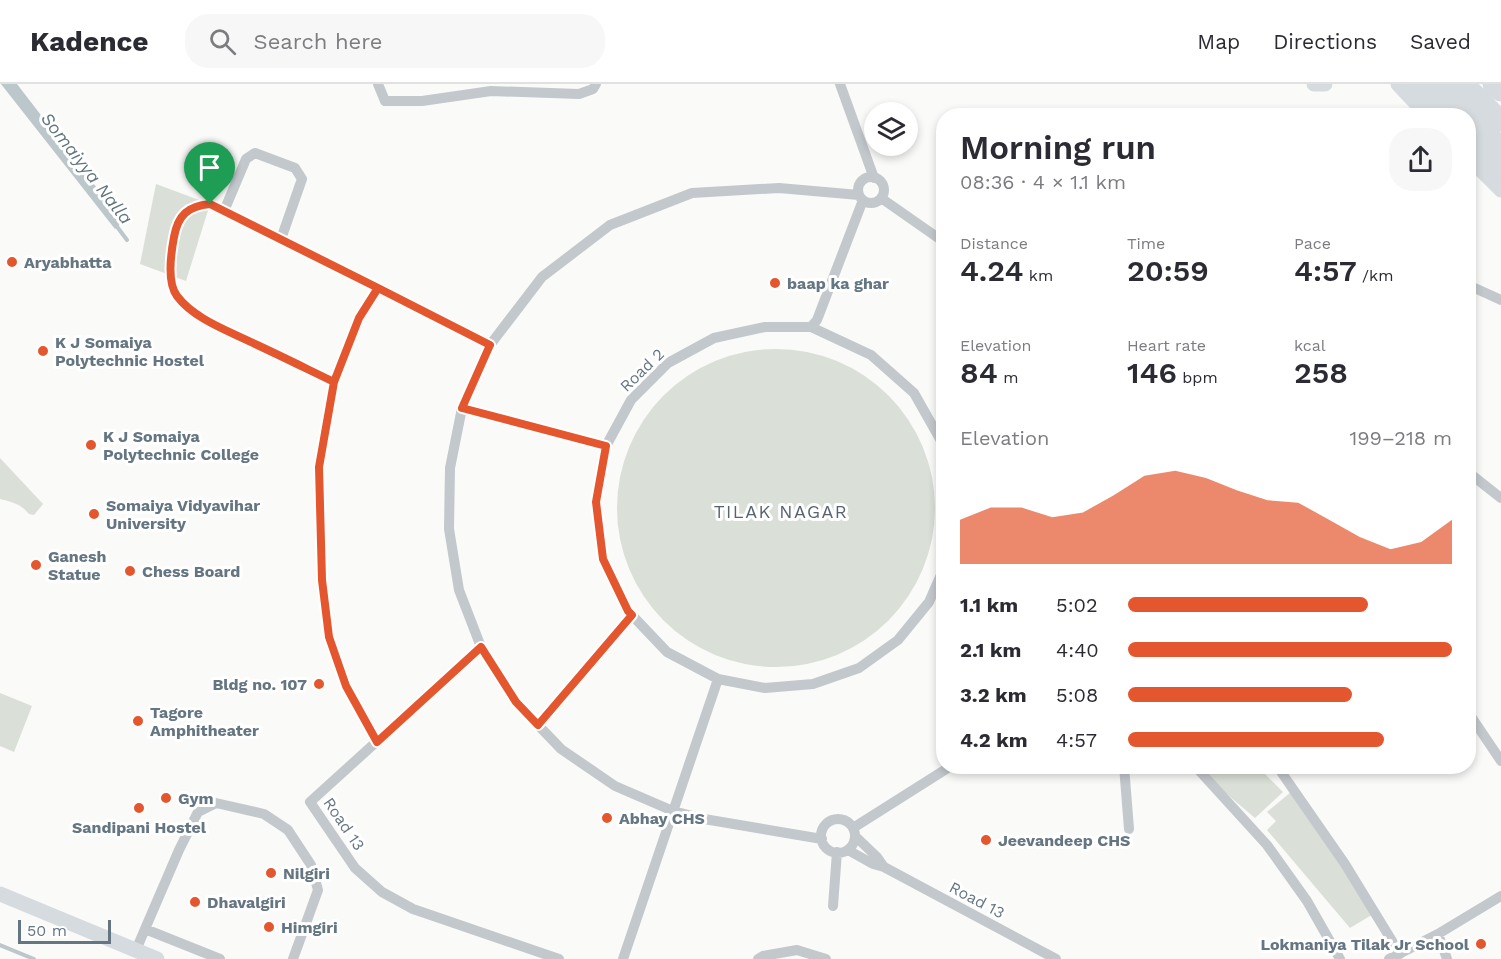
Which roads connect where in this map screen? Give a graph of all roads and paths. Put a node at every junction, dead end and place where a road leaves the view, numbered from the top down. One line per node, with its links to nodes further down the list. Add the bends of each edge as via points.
1 (378, 84): 2 (street, via 385,100 413,101 491,91 579,94)
2 (596, 84)
3 (840, 84): 13 (street)
4 (844, 84): 13 (street)
5 (1314, 84): 6 (street)
6 (1325, 84)
7 (1398, 84): 14 (street)
8 (1419, 84): 15 (highway)
9 (1439, 84): 16 (highway)
10 (1464, 84): 17 (highway)
11 (1493, 84): 12 (highway)
12 (1501, 92)
13 (846, 97): 23 (street)
14 (1420, 108)
15 (1442, 108)
16 (1462, 108)
17 (1501, 121)
18 (1476, 122): 20 (highway)
19 (1476, 144): 22 (highway)
20 (1501, 148)
21 (1476, 166): 24 (street)
22 (1501, 169)
23 (874, 178): 25 (street, via 860,183); 26 (street, via 883,186)
24 (1501, 190)
25 (861, 198): 26 (street, via 874,202); 33 (street, via 817,320); 34 (street, via 779,188 692,193 610,225 542,277)
26 (881, 198): 28 (street)
27 (224, 211): 29 (street); 29 (street, via 246,159 255,153 295,168 302,179); 35 (street, via 210,204 196,205 177,224 170,279 176,295 202,318)
28 (936, 236)
29 (281, 239): 30 (street)
30 (378, 288): 34 (street); 35 (street, via 359,318)
31 (1476, 289): 32 (street)
32 (1501, 300)
33 (811, 327): 37 (street, Road 2, via 871,355 896,375 914,393); 38 (street, Road 2, via 765,327 714,338 668,363 631,400)
34 (490, 345): 36 (street)
35 (334, 382): 47 (street, via 319,467 322,580 329,637 346,686)
36 (462, 408): 38 (street); 43 (street, via 450,468 449,529 459,590)
37 (936, 432)
38 (606, 446): 42 (street, Road 2, via 596,502 603,559)
39 (1476, 478): 40 (street)
40 (1501, 498)
41 (936, 586): 44 (street, Road 2, via 929,602 898,640 859,668 813,684 765,688)
42 (632, 615): 44 (street, Road 2, via 667,652); 46 (street)
43 (481, 647): 46 (street, via 516,702); 47 (street, Road 13)
44 (718, 679): 53 (street)
45 (1476, 724): 48 (street)
46 (538, 725): 53 (street, via 561,749 615,786)
47 (377, 742): 69 (street, Road 13, via 309,802 355,868 382,892 413,909)
48 (1501, 761)
49 (939, 774): 55 (street)
50 (1125, 774): 54 (street)
51 (1202, 774): 74 (street, via 1266,845 1307,901)
52 (1283, 774): 65 (street, via 1345,864)
53 (673, 811): 56 (street); 70 (street)
54 (1129, 829)
55 (854, 832): 56 (street, via 846,820 835,819 823,829); 57 (street, via 854,842); 58 (street)
56 (822, 839): 57 (street, via 829,850)
57 (842, 851): 58 (street, Road 13); 61 (street)
58 (884, 867): 73 (street, Road 13)
59 (0, 894): 64 (street)
60 (1501, 896): 63 (street)
61 (833, 906)
62 (145, 929): 64 (street); 67 (street); 68 (street, via 198,812 216,802 264,814 288,830 311,866 318,890)
63 (1438, 934): 65 (street); 76 (street)
64 (136, 950): 66 (street)
65 (1400, 954): 75 (street)
66 (157, 959)
67 (220, 959)
68 (293, 959)
69 (559, 959)
70 (623, 959)
71 (758, 959): 72 (street, via 797,950)
72 (826, 959)
73 (1056, 959)
74 (1341, 959)
75 (1389, 959)
76 (1447, 959)

